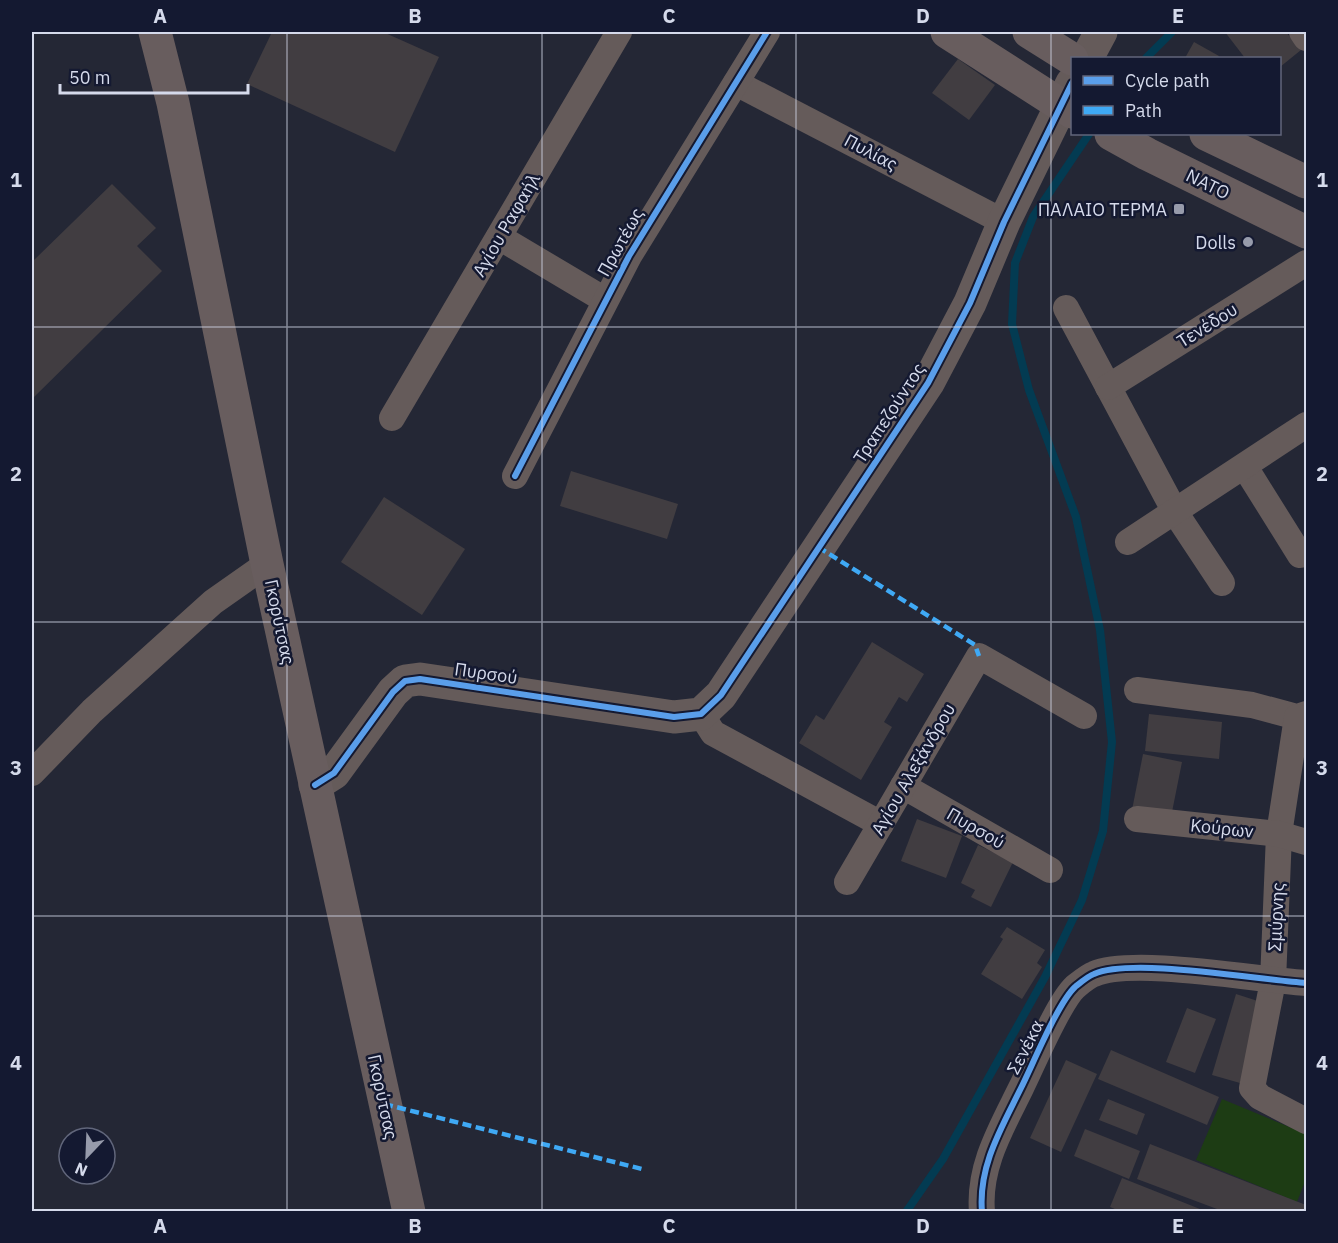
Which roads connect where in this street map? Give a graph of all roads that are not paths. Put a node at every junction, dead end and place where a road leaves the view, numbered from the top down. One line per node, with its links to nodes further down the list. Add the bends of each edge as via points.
1 (156, 32): 30 (main road, Γκορύτσας)
2 (619, 32): 18 (street, Αγίου Ραφαήλ)
3 (767, 32): 11 (street, Πρωτέως)
4 (947, 32): 12 (main road)
5 (1029, 32): 10 (main road)
6 (1101, 32): 9 (street)
7 (1302, 32): 8 (street)
8 (1306, 38)
9 (1088, 57)
10 (1071, 58)
11 (736, 83): 16 (street, Πυλίας); 20 (street, Πρωτέως, via 673,181)
12 (1068, 100): 16 (street, Τραπεζούντος)
13 (1113, 135): 17 (main road, ΝΑΤΟ)
14 (1208, 135): 15 (main road)
15 (1306, 182)
16 (1005, 222): 33 (street, Τραπεζούντος, via 970,303 928,383 721,695)
17 (1306, 232)
18 (499, 237): 20 (street); 23 (street, Αγίου Ραφαήλ)
19 (1306, 262): 22 (street, Τενέδου)
20 (605, 300): 26 (street, Πρωτέως)
21 (1066, 308): 22 (street)
22 (1108, 387): 27 (street)
23 (392, 418)
24 (1306, 425): 25 (street)
25 (1245, 467): 27 (street); 29 (street)
26 (515, 476)
27 (1175, 512): 28 (street); 31 (street)
28 (1128, 542)
29 (1300, 555)
30 (267, 564): 36 (street, via 213,602 92,711); 37 (main road, Γκορύτσας)
31 (1222, 583)
32 (1137, 690): 35 (street, Σμύρνης, via 1252,705)
33 (700, 714): 37 (street, Πυρσού, via 674,717 420,679 405,681 334,772); 40 (street, via 713,733)
34 (1084, 716): 38 (street, Αγίου Αλεξάνδρου, via 979,656)
35 (1302, 716): 41 (street, Σμύρνης)
36 (32, 773)
37 (315, 785): 48 (main road, Γκορύτσας)
38 (903, 786): 40 (street, Αγίου Αλεξάνδρου); 43 (street, Πυρσού)
39 (1137, 819): 41 (street, Κούρων)
40 (881, 824): 44 (street, Αγίου Αλεξάνδρου)
41 (1279, 834): 42 (street, Κούρων); 45 (street, Σμύρνης)
42 (1306, 842)
43 (1050, 870)
44 (847, 882)
45 (1273, 981): 46 (street, Σενέκα); 47 (street, Σμύρνης, via 1252,1088 1260,1097); 49 (street, Σενέκα, via 1119,968 1093,974 1074,988 1050,1029 986,1164)
46 (1306, 983)
47 (1306, 1121)
48 (409, 1212)
49 (982, 1212)

